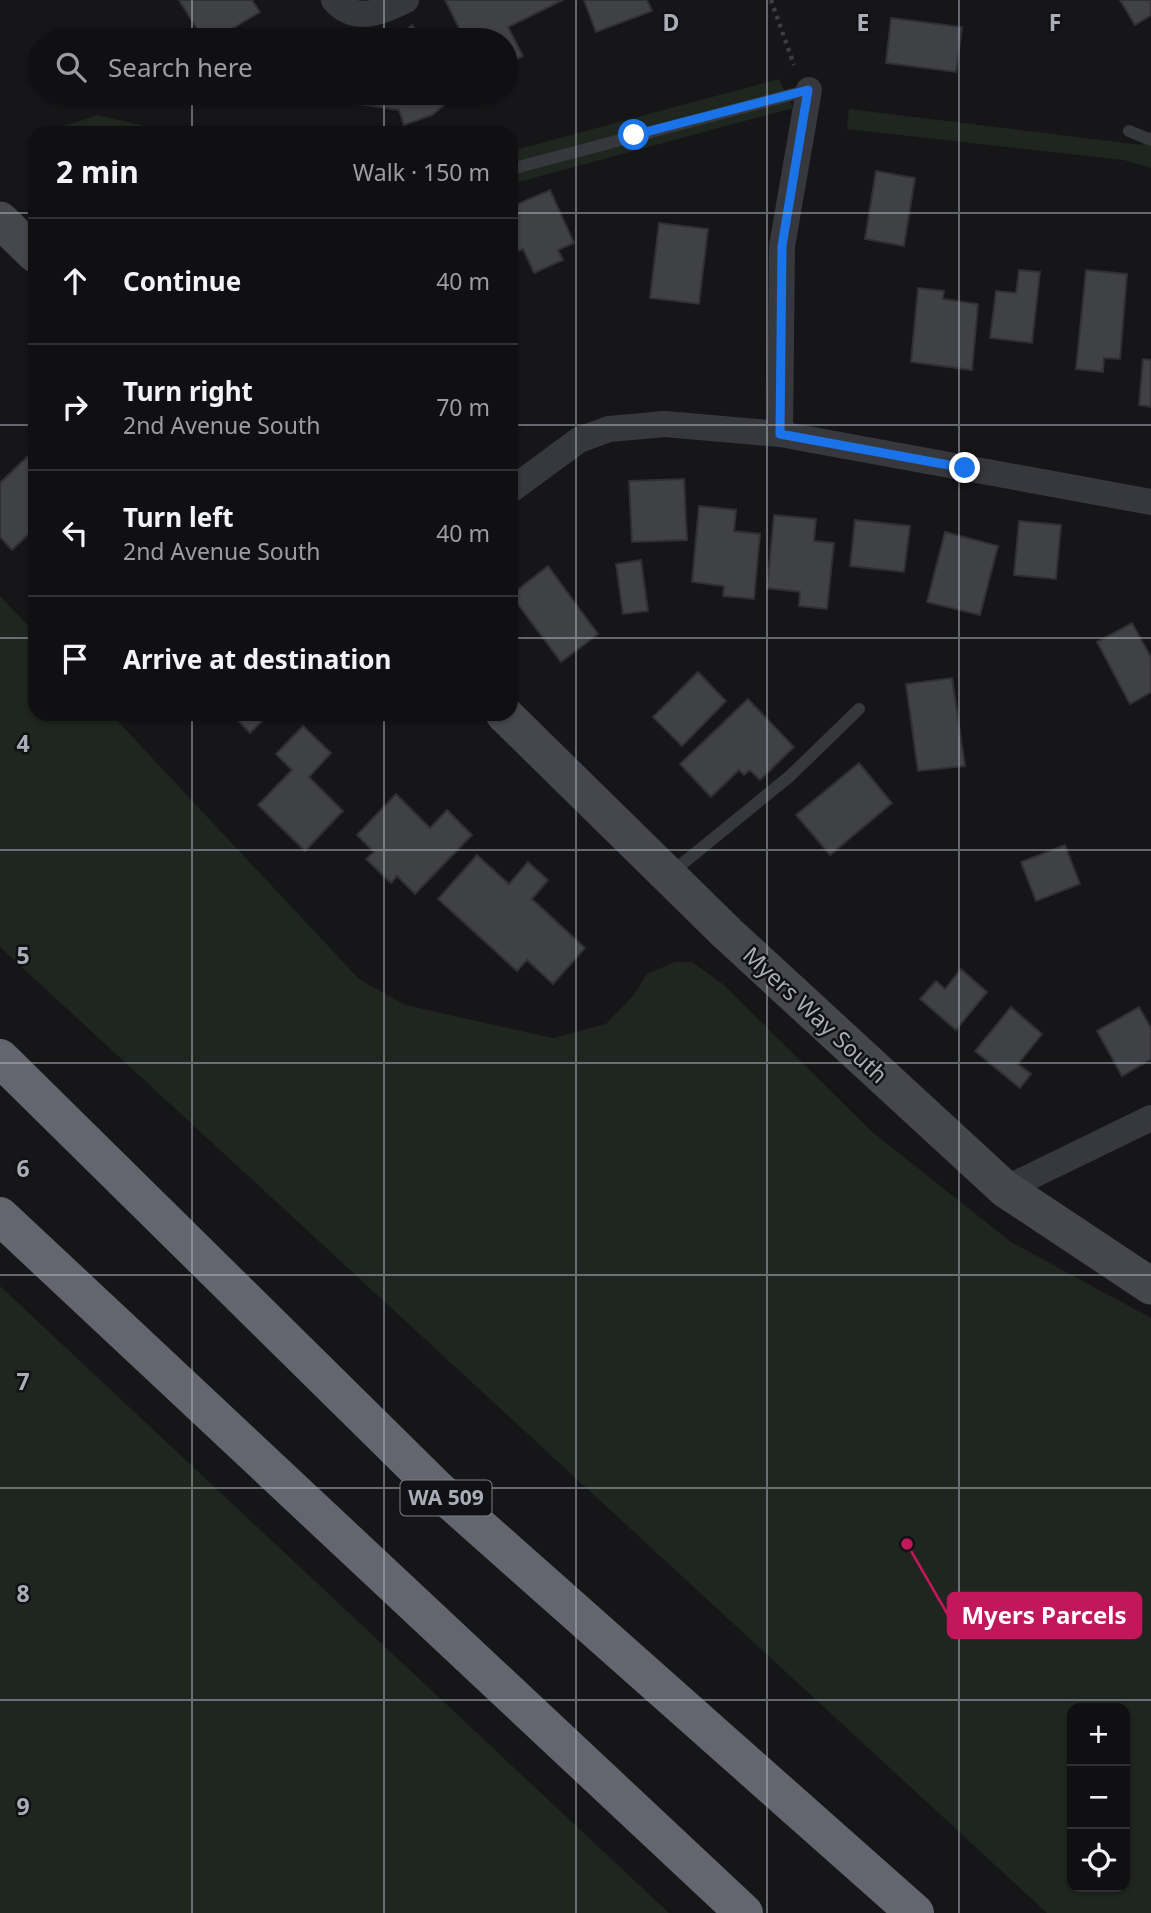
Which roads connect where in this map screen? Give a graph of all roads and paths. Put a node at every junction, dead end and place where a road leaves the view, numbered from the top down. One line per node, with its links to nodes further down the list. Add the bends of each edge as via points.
1 (334, 0): 2 (street, via 346,11 363,15)
2 (406, 0)
3 (771, 0): 4 (path, via 797,75)
4 (808, 90): 7 (lane); 10 (street, via 782,246)
5 (1129, 131): 6 (lane)
6 (1151, 140)
7 (518, 167)
8 (0, 220): 9 (main road)
9 (28, 247)
10 (780, 434): 11 (street, via 665,424 609,429 579,440); 12 (street)
11 (518, 485)
12 (1151, 502)
13 (859, 709): 15 (lane, via 790,776)
14 (512, 721): 15 (main road, Myers Way South)
15 (668, 876): 18 (main road, Myers Way South)
16 (0, 1058): 22 (highway, WA 509, via 437,1489)
17 (1151, 1118): 18 (street)
18 (1005, 1189): 20 (main road, Myers Way South)
19 (0, 1216): 21 (highway)
20 (1151, 1286)
21 (744, 1913)
22 (915, 1913)

